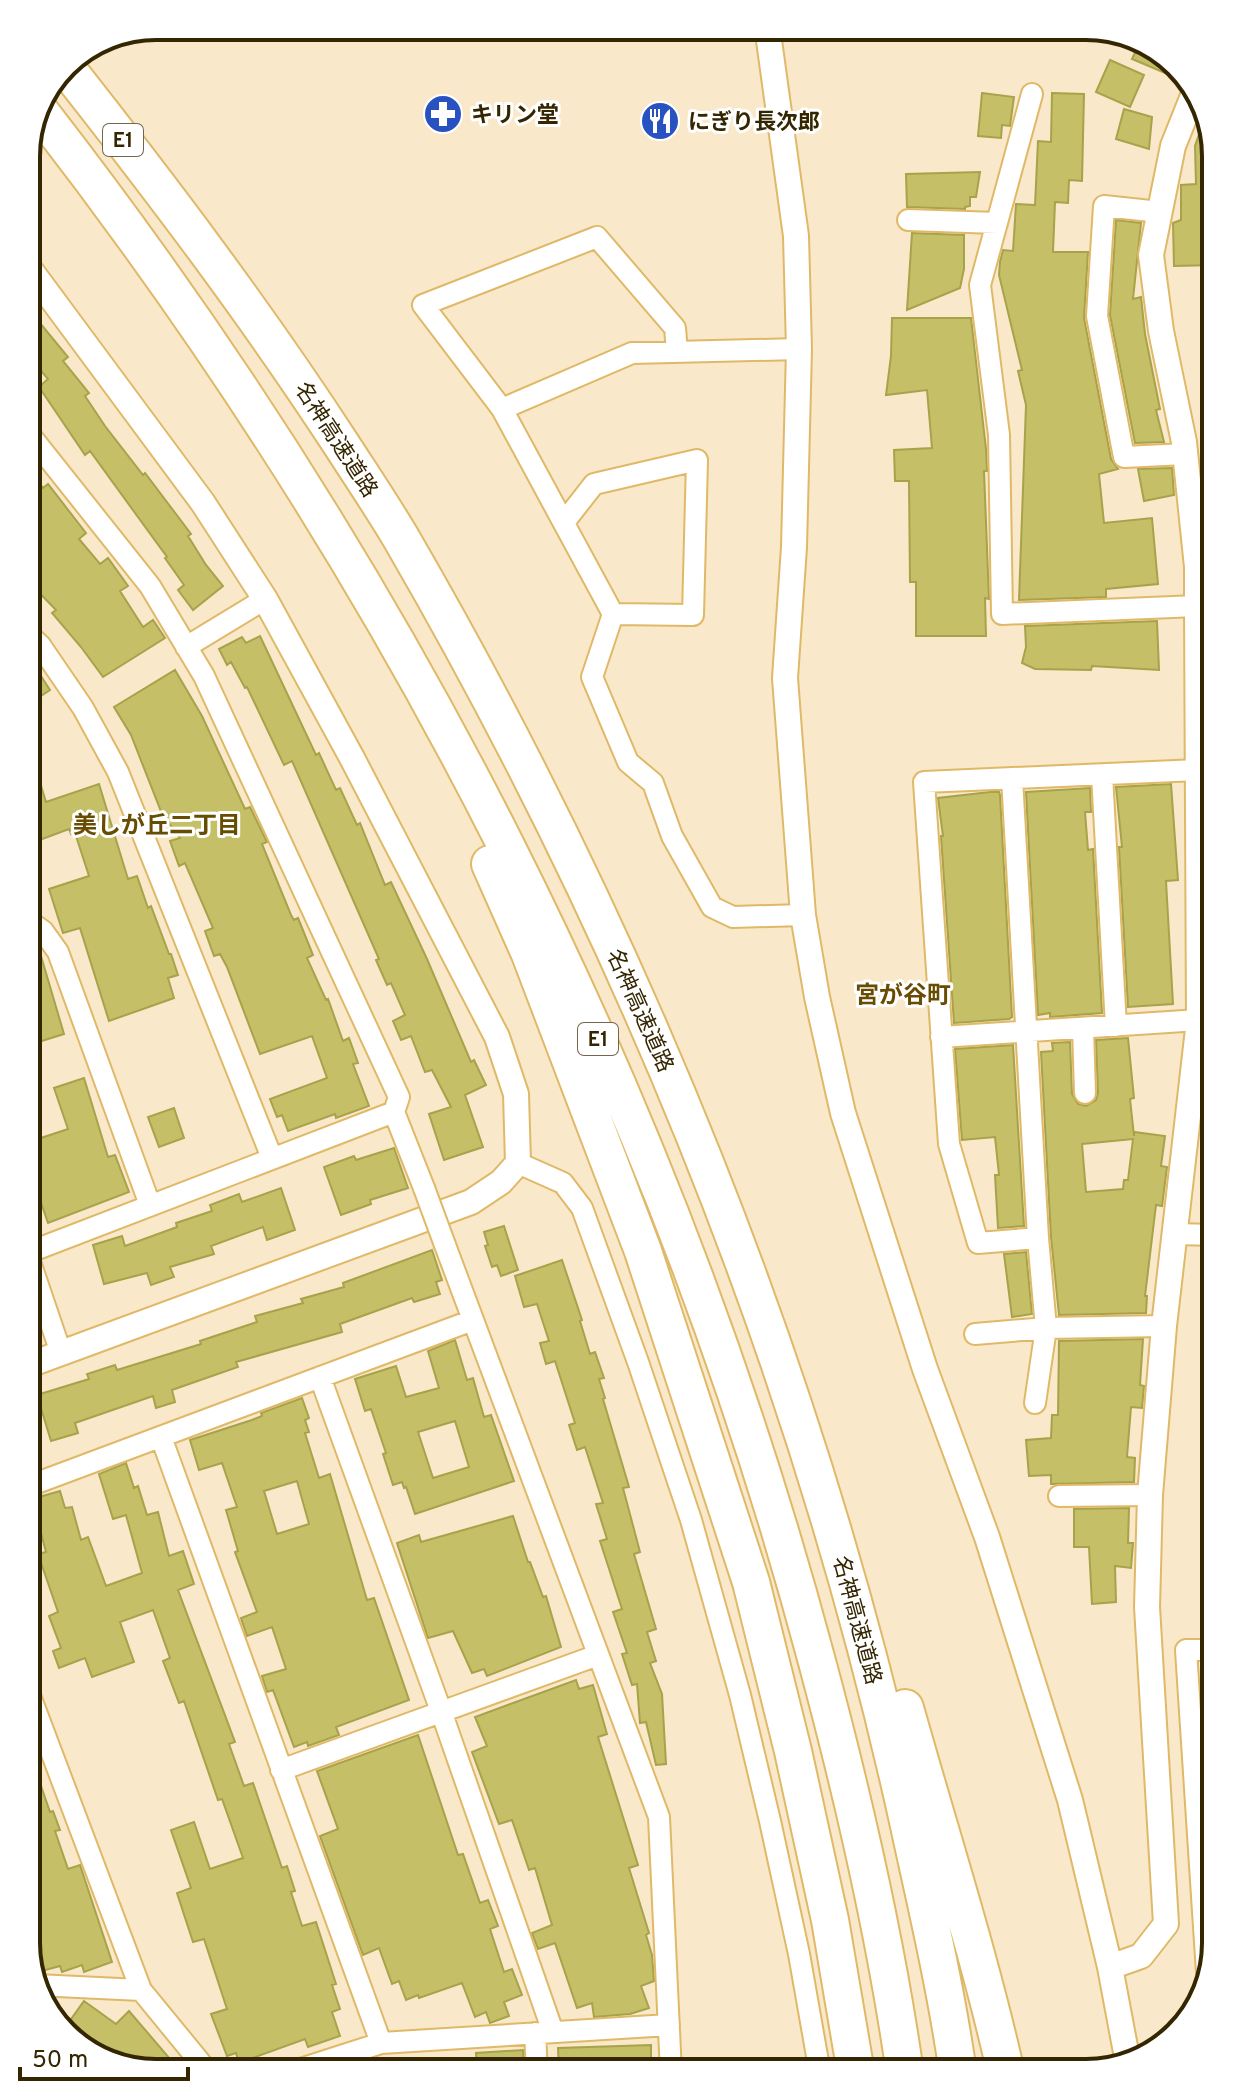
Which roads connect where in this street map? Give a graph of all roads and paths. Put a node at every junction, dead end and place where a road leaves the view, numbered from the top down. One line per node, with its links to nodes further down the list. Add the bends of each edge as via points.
1 (769, 40): 12 (street, via 796,236)
2 (73, 76): 7 (highway, 名神高速道路 / E1)
3 (1032, 94): 10 (street)
4 (1190, 104): 6 (street, via 1173,146)
5 (46, 120): 8 (highway, E1)
6 (1160, 212): 16 (street, via 1151,255); 16 (street, via 1104,206 1097,316 1124,457)
7 (182, 215): 79 (highway, 名神高速道路 / E1, via 285,357 399,535 582,880 666,1062 787,1384 838,1546 885,1718); 80 (highway, via 299,354 415,527 540,753 676,1039 806,1377 958,1883)
8 (121, 216): 77 (highway, via 334,566 417,714 530,954 643,1251 751,1582 820,1874); 78 (highway, E1, via 238,384 371,597 533,897 616,1079 732,1381 791,1563 836,1733)
9 (908, 220): 10 (street)
10 (997, 223): 21 (street, via 980,285 999,435 1002,614)
11 (40, 283): 20 (street, via 203,503)
12 (799, 349): 13 (street); 29 (street, via 785,678)
13 (677, 352): 14 (street, via 632,353); 14 (street, via 675,328 597,237 423,305)
14 (502, 409): 17 (street)
15 (40, 448): 24 (street, via 150,586)
16 (1185, 454): 18 (street)
17 (565, 521): 22 (street); 22 (street, via 594,484 697,460 693,615)
18 (1202, 543)
19 (1202, 583): 21 (street)
20 (265, 599): 24 (street); 40 (street, via 497,1037 516,1094)
21 (1197, 606): 25 (street)
22 (613, 614): 29 (street, via 592,677 628,762 653,783 672,836 712,907 733,917)
23 (40, 645): 39 (street, via 118,772)
24 (186, 647): 38 (street, via 399,1097)
25 (1198, 770): 26 (street); 28 (street)
26 (1102, 775): 27 (street); 33 (street)
27 (1012, 778): 35 (street); 36 (street, via 924,782)
28 (1202, 812)
29 (803, 915): 65 (street, via 843,1113 925,1369 1029,1663 1070,1800)
30 (40, 929): 41 (street, via 58,952)
31 (1202, 962): 32 (street)
32 (1199, 1020): 33 (street); 42 (street)
33 (1116, 1026): 34 (street)
34 (1083, 1028): 35 (street); 37 (street)
35 (1027, 1032): 36 (street); 44 (street)
36 (941, 1037): 44 (street, via 949,1144 978,1243)
37 (1085, 1093)
38 (394, 1112): 39 (street); 47 (street, bridge)
39 (272, 1158): 41 (street)
40 (518, 1163): 51 (street, via 471,1202); 76 (street, via 563,1183 582,1208 681,1491 744,1709)
41 (150, 1205): 45 (street)
42 (1175, 1234): 43 (street); 48 (street)
43 (1202, 1235)
44 (1038, 1238): 49 (street)
45 (40, 1247)
46 (40, 1291): 51 (street)
47 (473, 1320): 53 (street); 60 (street)
48 (1164, 1326): 49 (street); 57 (street)
49 (1046, 1328): 50 (street); 54 (street)
50 (975, 1334)
51 (61, 1353): 52 (street)
52 (40, 1361)
53 (320, 1377): 55 (street); 61 (street)
54 (1035, 1403)
55 (161, 1437): 56 (street); 63 (street)
56 (40, 1482)
57 (1150, 1495): 58 (street); 65 (street, via 1147,1607 1166,1924 1141,1956)
58 (1059, 1496)
59 (1202, 1650): 64 (street, via 1186,1650)
60 (598, 1655): 61 (street); 68 (street, via 659,1817)
61 (441, 1711): 63 (street); 69 (street)
62 (40, 1722): 67 (street)
63 (281, 1770): 70 (street)
64 (1202, 1896)
65 (1110, 1967): 71 (street)
66 (48, 1986): 67 (street)
67 (141, 1990): 72 (street)
68 (669, 2025): 69 (street); 75 (street)
69 (544, 2032): 70 (street); 74 (street)
70 (381, 2043): 73 (street)
71 (1126, 2051)
72 (198, 2059)
73 (331, 2059)
74 (539, 2059)
75 (670, 2059)
76 (818, 2059)
77 (854, 2059)
78 (902, 2059)
79 (955, 2059)
80 (1003, 2059)

